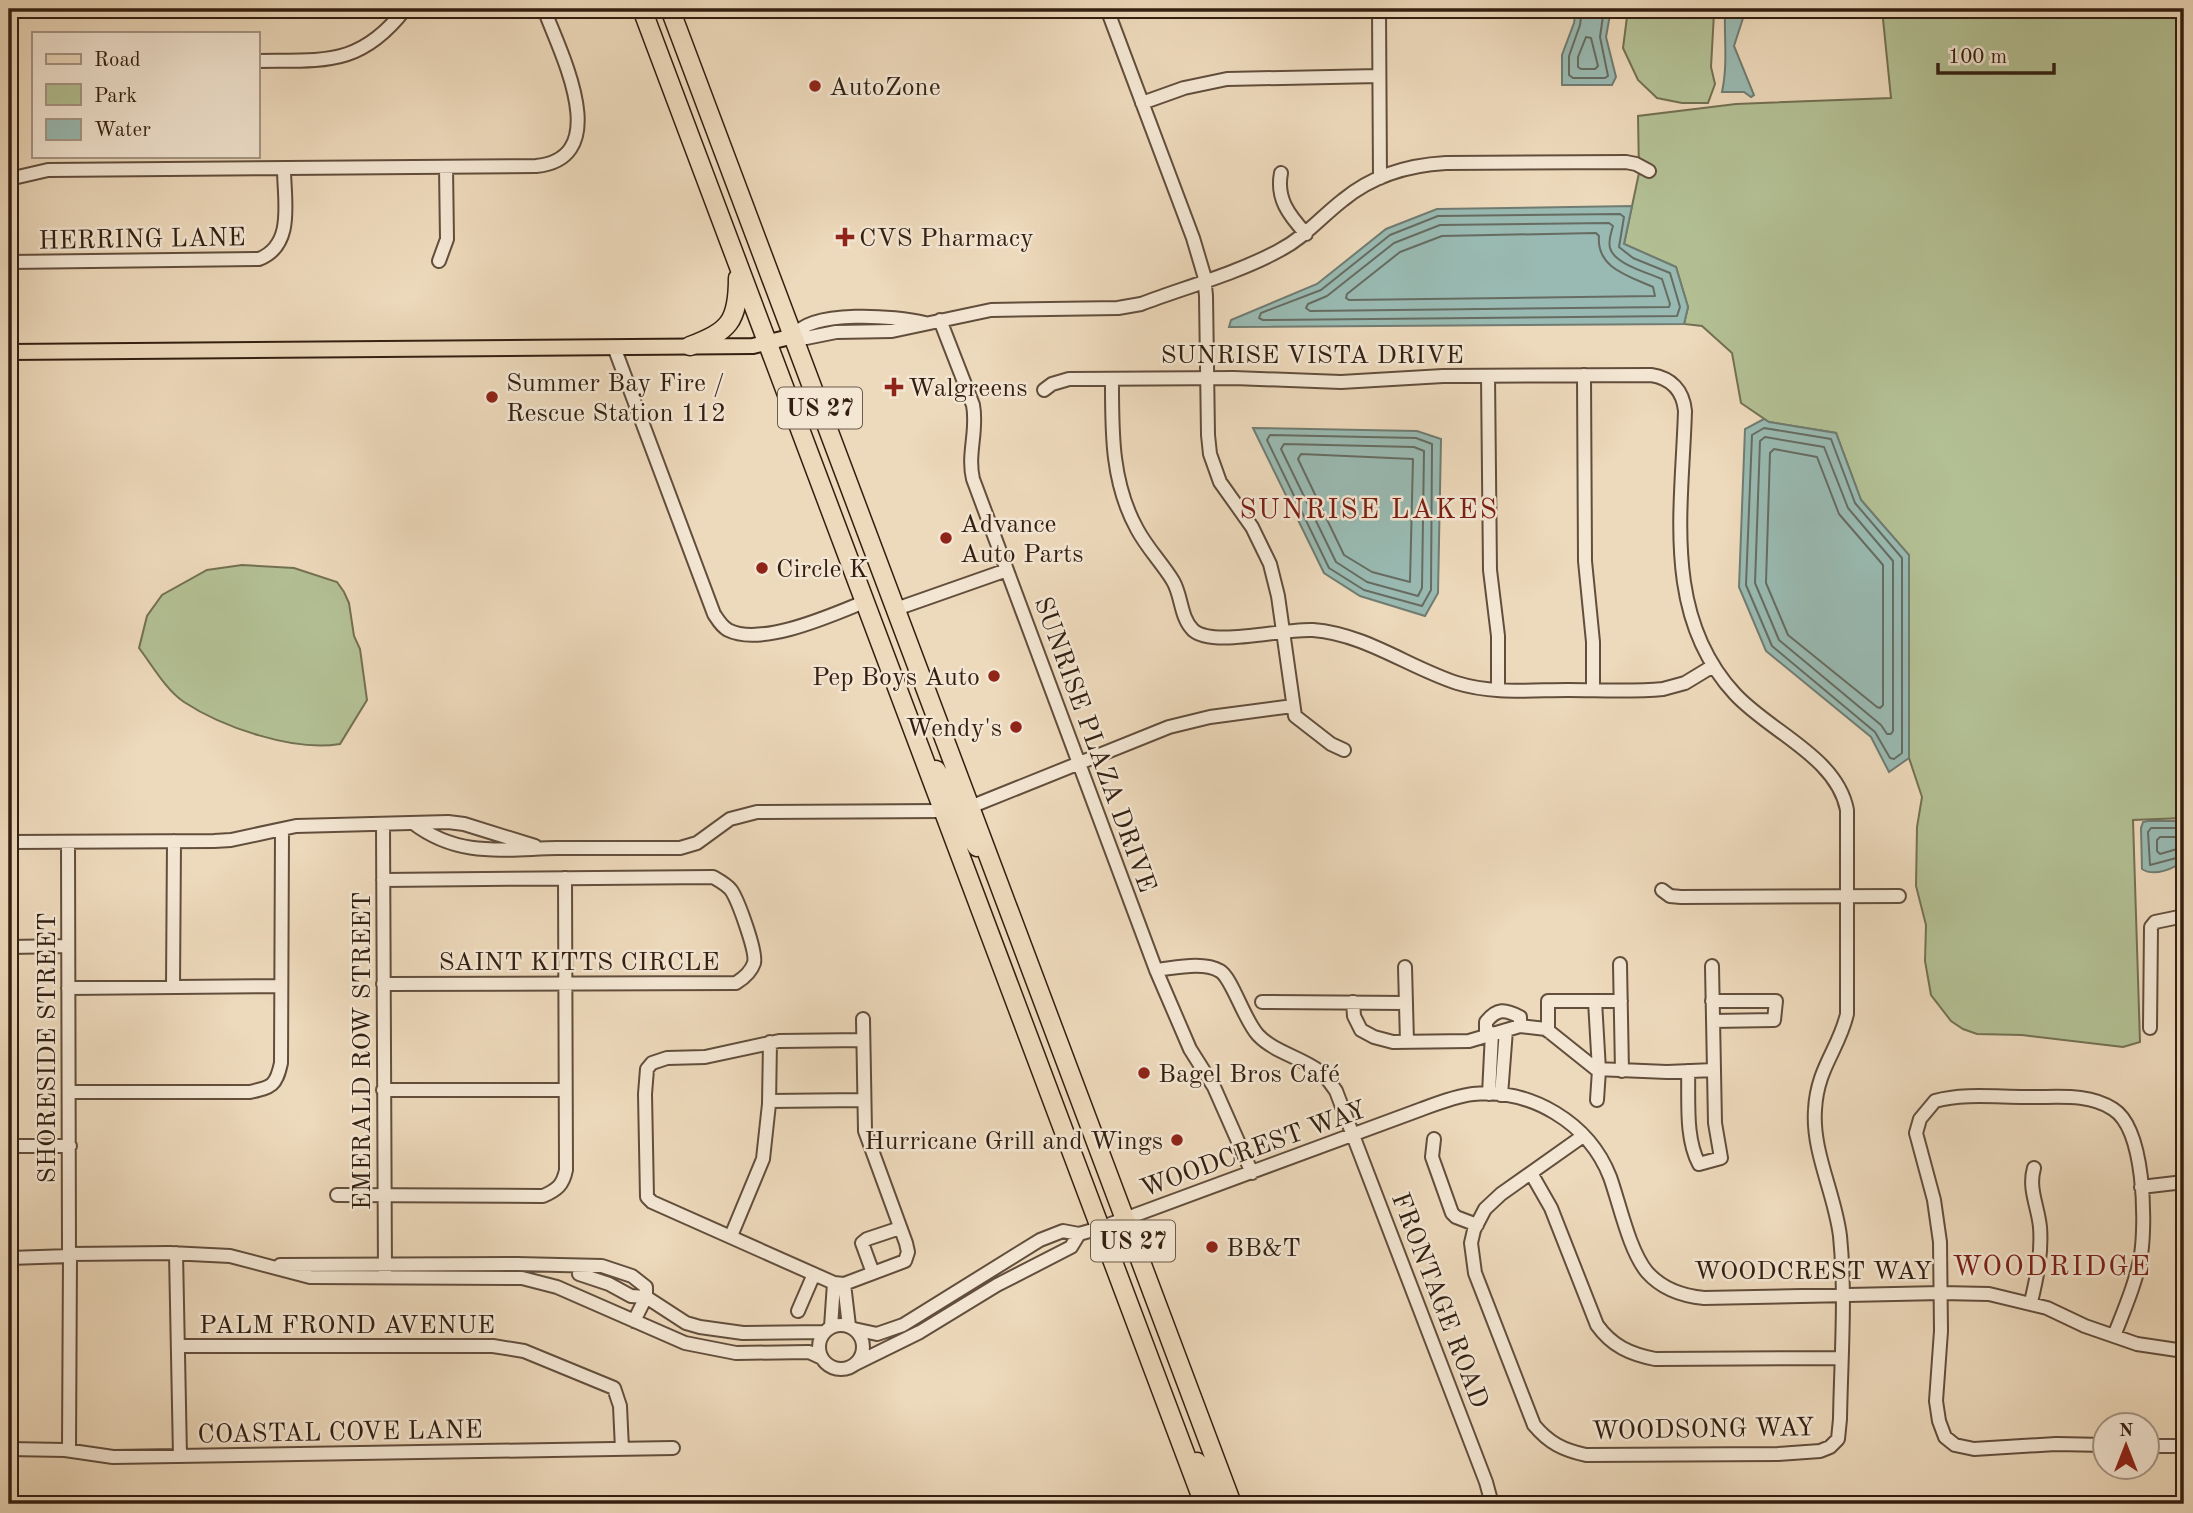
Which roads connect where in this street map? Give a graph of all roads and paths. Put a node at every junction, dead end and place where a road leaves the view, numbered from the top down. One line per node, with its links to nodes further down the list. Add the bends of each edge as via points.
1 (405, 9): 10 (street, via 382,35 347,55)
2 (544, 9): 13 (street, via 577,102 573,144 544,166)
3 (642, 9): 22 (highway, US 27)
4 (664, 9): 9 (highway)
5 (670, 9): 9 (highway, US 27)
6 (1123, 9): 8 (street)
7 (1379, 9): 11 (street)
8 (1108, 11): 12 (street)
9 (677, 30): 25 (highway, US 27)
10 (259, 61)
11 (1379, 76): 12 (street, via 1227,79); 18 (street)
12 (1142, 103): 23 (street)
13 (446, 167): 14 (street); 20 (street, via 447,239)
14 (284, 169): 17 (street, via 48,170); 21 (street, HERRING LANE, via 283,235 273,252 259,259)
15 (1649, 171): 18 (street, via 1626,162 1446,163 1411,167)
16 (1281, 173): 19 (street, via 1282,202)
17 (9, 178)
18 (1380, 178): 19 (street, via 1348,196)
19 (1306, 234): 23 (street, via 1273,254)
20 (439, 261)
21 (9, 262)
22 (737, 264): 26 (highway, US 27); 27 (highway, via 738,298 730,323 712,338)
23 (1205, 281): 24 (street, via 1126,307 991,310); 32 (street)
24 (940, 320): 25 (street, via 892,331); 35 (street, SUNRISE PLAZA DRIVE, via 973,405 971,471)
25 (794, 336): 26 (main road); 37 (highway, US 27)
26 (768, 344): 27 (main road); 36 (highway, US 27)
27 (690, 346): 28 (main road)
28 (614, 348): 29 (main road); 36 (street, via 714,614 724,628 746,634 791,630)
29 (9, 352)
30 (1584, 375): 31 (street, SUNRISE VISTA DRIVE); 39 (street, SUNRISE VISTA DRIVE, via 1656,376 1671,382 1681,395 1685,411 1682,578 1692,620); 41 (street, via 1585,561)
31 (1488, 376): 32 (street, SUNRISE VISTA DRIVE, via 1341,382); 40 (street, via 1490,560)
32 (1207, 378): 33 (street, SUNRISE VISTA DRIVE); 38 (street, via 1212,463 1266,554)
33 (1112, 379): 34 (street, SUNRISE VISTA DRIVE, via 1063,380); 38 (street, via 1113,446 1123,495 1141,537 1175,585 1189,625 1201,635 1217,639)
34 (1045, 390)
35 (1007, 570): 37 (street); 45 (street, SUNRISE PLAZA DRIVE)
36 (864, 602): 43 (highway, US 27)
37 (896, 609): 46 (highway, US 27)
38 (1282, 631): 40 (street, via 1313,630 1350,637 1454,682); 42 (street)
39 (1713, 666): 41 (street, via 1671,687); 62 (street, WOODSONG WAY, via 1740,699 1823,766 1839,785 1848,819)
40 (1498, 690): 41 (street)
41 (1593, 690)
42 (1293, 706): 44 (street, via 1295,716); 45 (street, via 1189,721)
43 (916, 739): 46 (highway, via 955,799); 47 (highway, US 27)
44 (1344, 750)
45 (1079, 765): 46 (street); 69 (street, SUNRISE PLAZA DRIVE)
46 (970, 807): 59 (highway, US 27)
47 (943, 811): 56 (street, via 757,811 730,819 697,843 680,848); 59 (highway, via 960,820); 116 (highway, US 27)
48 (413, 823): 49 (street); 50 (street); 55 (street, via 428,835)
49 (383, 824): 51 (street); 58 (street, EMERALD ROW STREET)
50 (474, 827): 55 (street); 56 (street)
51 (282, 830): 52 (street, via 232,840); 72 (street)
52 (174, 841): 54 (street); 73 (street)
53 (9, 842): 54 (street)
54 (68, 842): 64 (street, SHORESIDE STREET)
55 (468, 847): 56 (street)
56 (542, 849)
57 (565, 878): 58 (street, SAINT KITTS CIRCLE); 71 (street); 71 (street, SAINT KITTS CIRCLE, via 713,877 732,891 755,953 754,965 736,983)
58 (383, 880): 70 (street, EMERALD ROW STREET)
59 (998, 880): 113 (highway, US 27)
60 (1661, 890): 62 (street, via 1681,897)
61 (1899, 896): 62 (street)
62 (1847, 897): 132 (street, WOODSONG WAY, via 1847,1014 1824,1066 1814,1112 1839,1234)
63 (2184, 916): 84 (street, via 2151,927)
64 (68, 946): 65 (street); 74 (street, SHORESIDE STREET)
65 (9, 947)
66 (1620, 964): 76 (street)
67 (1712, 966): 77 (street)
68 (1405, 967): 80 (street)
69 (1156, 970): 101 (street, FRONTAGE ROAD, via 1210,966 1227,976 1258,1035 1321,1073 1336,1091); 108 (street, SUNRISE PLAZA DRIVE)
70 (383, 984): 71 (street, SAINT KITTS CIRCLE); 94 (street, EMERALD ROW STREET)
71 (565, 985): 95 (street)
72 (280, 986): 73 (street); 96 (street, via 281,1063 279,1075 267,1088 250,1092)
73 (173, 987): 74 (street)
74 (68, 988): 96 (street, SHORESIDE STREET)
75 (1595, 1001): 76 (street); 85 (street, via 1548,1001); 90 (street)
76 (1620, 1001): 92 (street)
77 (1712, 1001): 82 (street); 82 (street, via 1776,1001 1777,1011 1774,1020)
78 (1262, 1002): 79 (street)
79 (1353, 1002): 80 (street); 89 (street, via 1361,1030 1393,1042)
80 (1406, 1003): 89 (street)
81 (863, 1019): 87 (street)
82 (1713, 1021): 91 (street)
83 (1520, 1026): 85 (street); 86 (street); 86 (street, via 1520,1017 1504,1010 1496,1012 1486,1021)
84 (2150, 1028)
85 (1548, 1031): 90 (street)
86 (1495, 1033): 89 (street, via 1469,1041); 97 (street)
87 (863, 1040): 88 (street); 98 (street)
88 (770, 1042): 100 (street); 118 (street, via 705,1057 657,1060 647,1069 647,1197)
89 (1407, 1042)
90 (1599, 1070): 92 (street); 99 (street)
91 (1714, 1070): 93 (street); 93 (street, via 1721,1158 1699,1164 1689,1121)
92 (1622, 1071): 93 (street)
93 (1688, 1071)
94 (383, 1090): 95 (street); 112 (street, EMERALD ROW STREET)
95 (565, 1090): 112 (street, via 566,1170 556,1190 543,1196)
96 (69, 1092): 105 (street, SHORESIDE STREET)
97 (1495, 1095): 101 (street, WOODCREST WAY, via 1475,1094 1441,1102); 102 (street, WOODCREST WAY, via 1544,1106)
98 (863, 1100): 100 (street); 115 (street, via 864,1131)
99 (1597, 1100)
100 (769, 1101): 118 (street, via 763,1158)
101 (1354, 1135): 108 (street, WOODCREST WAY); 157 (street, FRONTAGE ROAD)
102 (1583, 1136): 107 (street); 132 (street, WOODCREST WAY, via 1608,1173 1640,1259 1660,1283 1704,1298)
103 (1434, 1139): 114 (street, via 1432,1157 1452,1213)
104 (9, 1146): 105 (street)
105 (70, 1146): 120 (street, SHORESIDE STREET)
106 (2034, 1168): 134 (street, via 2031,1185 2040,1224 2040,1254)
107 (1531, 1172): 114 (street, via 1485,1209); 144 (street, via 1551,1208 1593,1316 1620,1348 1655,1359)
108 (1252, 1173): 113 (street, WOODCREST WAY)
109 (2184, 1182): 110 (street)
110 (2141, 1187): 130 (street, via 2128,1124 2107,1105 2077,1097 1935,1101 1920,1119 1916,1133 1937,1219); 140 (street, via 2140,1258)
111 (337, 1195): 112 (street)
112 (383, 1195): 122 (street, EMERALD ROW STREET)
113 (1125, 1219): 116 (street, WOODCREST WAY); 156 (highway, US 27)
114 (1476, 1225): 144 (street, WOODSONG WAY, via 1471,1243 1474,1268 1510,1367 1534,1425 1561,1448 1586,1455 1820,1451 1839,1437)
115 (900, 1228): 125 (street, via 908,1252 905,1261); 125 (street, via 862,1243)
116 (1100, 1228): 117 (street, WOODCREST WAY); 146 (highway, US 27)
117 (1079, 1234): 129 (street, WOODCREST WAY, via 1063,1231 1040,1240); 135 (street, via 1071,1247)
118 (732, 1236): 126 (street)
119 (176, 1253): 120 (street); 123 (street, via 230,1256); 141 (street)
120 (70, 1255): 121 (street); 153 (street, SHORESIDE STREET)
121 (9, 1258)
122 (384, 1264): 123 (street); 124 (street); 127 (street, EMERALD ROW STREET)
123 (265, 1265): 127 (street, via 310,1277)
124 (580, 1270): 131 (street); 133 (street, via 602,1266 632,1276 646,1287)
125 (873, 1273): 128 (street)
126 (814, 1275): 128 (street); 136 (street)
127 (384, 1277): 131 (street, via 522,1278)
128 (839, 1283): 138 (street); 139 (street)
129 (961, 1290): 135 (street); 138 (street, WOODCREST WAY, via 889,1331 877,1334)
130 (1941, 1293): 132 (street, WOODCREST WAY); 134 (street, WOODCREST WAY, via 1989,1294); 147 (street, via 1936,1401 1941,1430 1950,1442 1974,1449)
131 (574, 1295): 137 (street)
132 (1842, 1296): 144 (street, WOODSONG WAY)
133 (646, 1297): 137 (street); 139 (street, via 686,1323 715,1331)
134 (2031, 1302): 140 (street, WOODCREST WAY)
135 (969, 1304): 145 (street)
136 (798, 1311)
137 (634, 1321): 143 (street, via 685,1343 715,1350 808,1352)
138 (852, 1328): 139 (street); 145 (street, via 863,1347)
139 (828, 1329): 143 (street, via 819,1344)
140 (2115, 1336): 142 (street, WOODCREST WAY)
141 (178, 1346): 152 (street, PALM FROND AVENUE, via 516,1348 614,1388 620,1406); 154 (street)
142 (2184, 1351)
143 (822, 1358): 145 (street, via 833,1368)
144 (1841, 1358)
145 (855, 1364)
146 (1175, 1426): 155 (highway, US 27); 156 (highway, via 1216,1493)
147 (2092, 1445)
148 (2162, 1446): 149 (street)
149 (2184, 1446)
150 (673, 1448): 152 (street, COASTAL COVE LANE)
151 (9, 1449): 153 (street, COASTAL COVE LANE)
152 (622, 1449): 154 (street, COASTAL COVE LANE)
153 (69, 1450): 154 (street, COASTAL COVE LANE, via 102,1457)
154 (180, 1456)
155 (1204, 1504)
156 (1232, 1504)
157 (1492, 1504)

